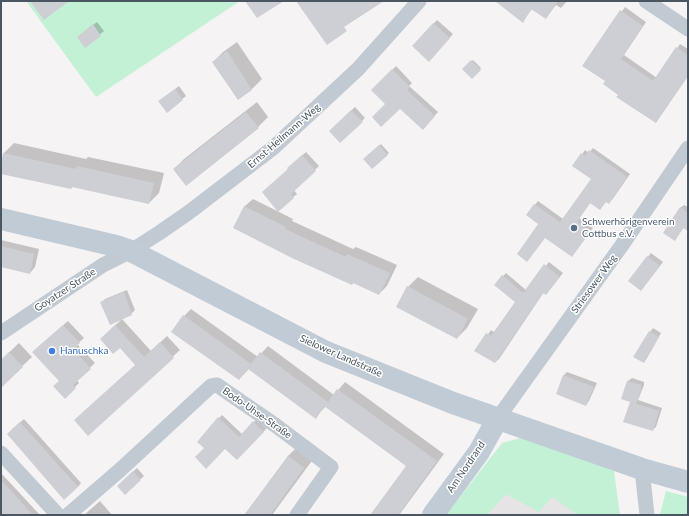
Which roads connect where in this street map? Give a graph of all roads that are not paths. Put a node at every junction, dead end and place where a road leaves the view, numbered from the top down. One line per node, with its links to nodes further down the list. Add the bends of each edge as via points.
1 (419, 1): 6 (street, Ernst-Heilmann-Weg, via 358,69 273,148)
2 (646, 1): 3 (street)
3 (688, 29)
4 (688, 148): 8 (street, Striesower Weg)
5 (1, 219): 6 (main road, Sielower Landstraße)
6 (131, 251): 7 (street, Goyatzer Straße, via 103,265); 8 (main road, Sielower Landstraße, via 326,352 453,403)
7 (1, 333)
8 (498, 418): 10 (main road, Sielower Landstraße); 15 (main road, Am Nordrand, via 478,452)
9 (1, 453): 12 (street)
10 (642, 469): 11 (main road, Sielower Landstraße); 16 (street)
11 (688, 482)
12 (58, 515)
13 (68, 515): 14 (street, Bodo-Uhse-Straße, via 211,386 217,385 331,468)
14 (297, 515)
15 (433, 515)
16 (647, 515)

